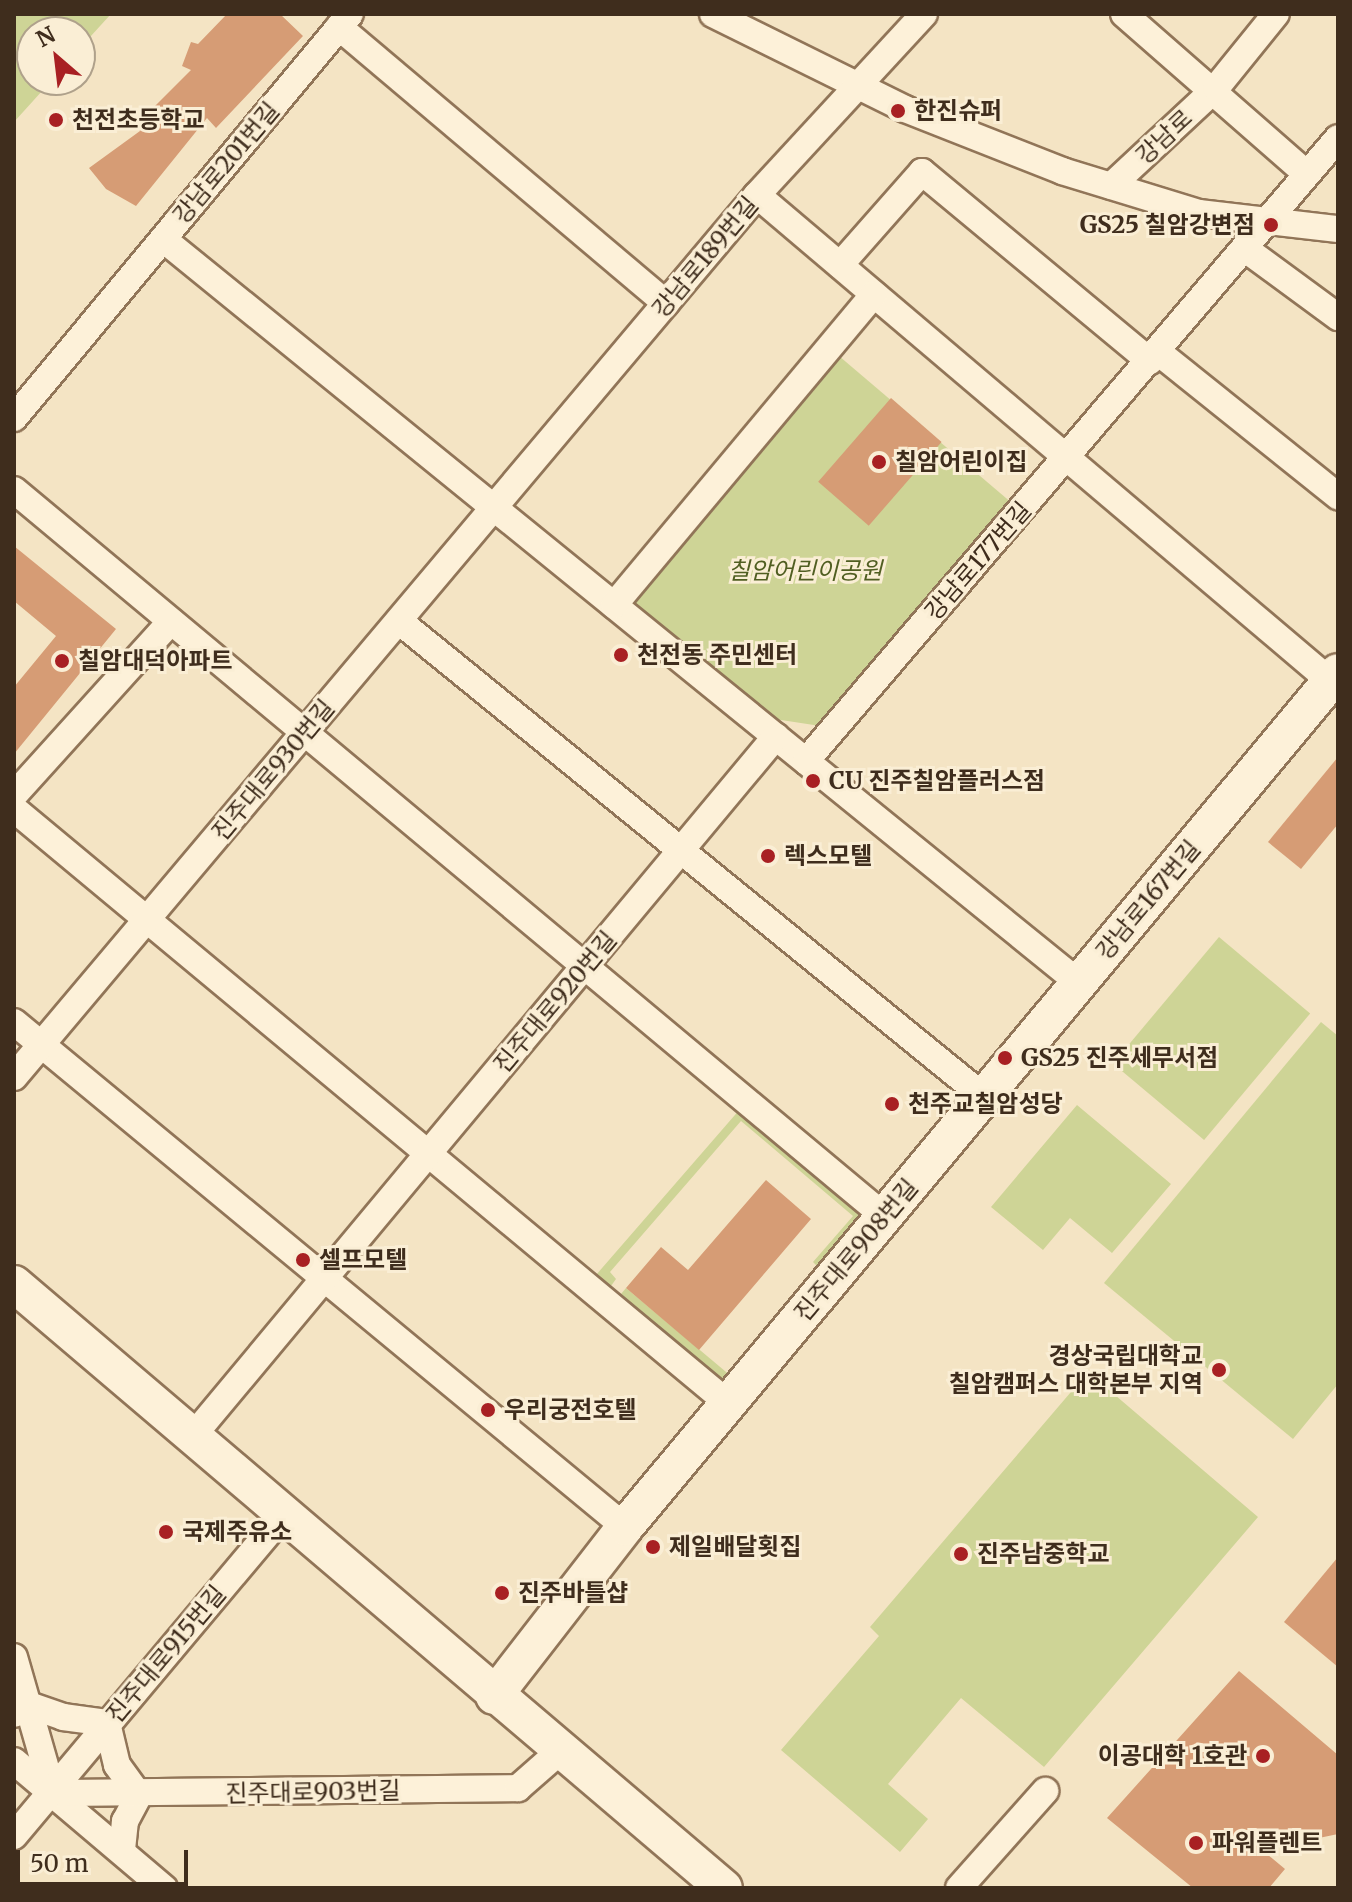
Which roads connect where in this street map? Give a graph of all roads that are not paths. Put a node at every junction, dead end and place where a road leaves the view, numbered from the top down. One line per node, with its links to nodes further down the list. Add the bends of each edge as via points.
1 (713, 14): 6 (street)
2 (924, 14): 6 (street, 강남로189번길)
3 (1124, 14): 7 (street, 강남로)
4 (1276, 14): 7 (street, 강남로)
5 (345, 21): 14 (street, 강남로201번길); 18 (street)
6 (860, 87): 10 (street); 11 (street, 강남로189번길)
7 (1216, 88): 9 (street, 강남로); 10 (street, 강남로)
8 (1338, 138): 9 (street, 강남로177번길)
9 (1307, 174): 12 (street, 강남로177번길)
10 (1111, 186): 12 (street, via 1199,213)
11 (757, 195): 16 (street); 18 (street, 강남로189번길)
12 (1269, 220): 13 (street); 15 (street, 강남로177번길)
13 (1338, 229)
14 (163, 239): 21 (street); 25 (street, 강남로201번길)
15 (1244, 248): 19 (street); 20 (street, 강남로177번길)
16 (840, 265): 17 (street); 20 (street, via 922,172)
17 (874, 294): 22 (street); 26 (street)
18 (666, 303): 25 (street, 강남로189번길)
19 (1338, 317)
20 (1154, 356): 22 (street, 강남로177번길); 24 (street)
21 (14, 418)
22 (1068, 456): 29 (street); 32 (street, 강남로177번길)
23 (14, 490): 27 (street)
24 (1338, 496)
25 (494, 508): 26 (street); 28 (street, 진주대로930번길)
26 (614, 605): 31 (street)
27 (171, 621): 30 (street); 33 (street)
28 (399, 621): 30 (street, 진주대로930번길); 35 (street)
29 (1334, 677): 38 (street, 강남로167번길)
30 (305, 732): 36 (street, 진주대로930번길); 37 (street)
31 (776, 736): 32 (street); 35 (street, 진주대로920번길)
32 (806, 761): 38 (street, 강남로167번길)
33 (14, 795)
34 (14, 809): 36 (street)
35 (681, 851): 37 (street, 진주대로920번길); 42 (street)
36 (147, 919): 40 (street, 진주대로930번길); 43 (street)
37 (585, 966): 43 (street, 진주대로920번길); 44 (street)
38 (1079, 983): 42 (street, 진주대로908번길)
39 (14, 1022): 40 (street)
40 (41, 1044): 41 (street, 진주대로930번길); 45 (street)
41 (14, 1077)
42 (984, 1097): 44 (street, 진주대로908번길)
43 (429, 1154): 45 (street, 진주대로920번길); 47 (street)
44 (884, 1216): 47 (street, 진주대로908번길)
45 (325, 1279): 48 (street, 진주대로920번길); 50 (street)
46 (14, 1284): 48 (street)
47 (728, 1403): 50 (street, 진주대로908번길)
48 (192, 1437): 49 (street)
49 (282, 1517): 52 (street); 54 (street, 진주대로915번길)
50 (625, 1527): 52 (street, 진주대로908번길)
51 (14, 1657): 53 (street)
52 (494, 1696): 55 (street)
53 (20, 1709): 54 (street); 58 (street)
54 (107, 1723): 58 (street, 진주대로915번길); 59 (street, via 117,1765)
55 (559, 1752): 59 (street, 진주대로903번길, via 518,1788); 63 (street)
56 (14, 1761): 58 (street)
57 (1045, 1791): 64 (street)
58 (53, 1793): 59 (street, 진주대로903번길); 60 (street, 진주대로915번길); 61 (street)
59 (139, 1795): 61 (street, via 125,1821)
60 (14, 1836)
61 (122, 1852): 62 (street)
62 (164, 1888)
63 (724, 1888)
64 (959, 1888)

